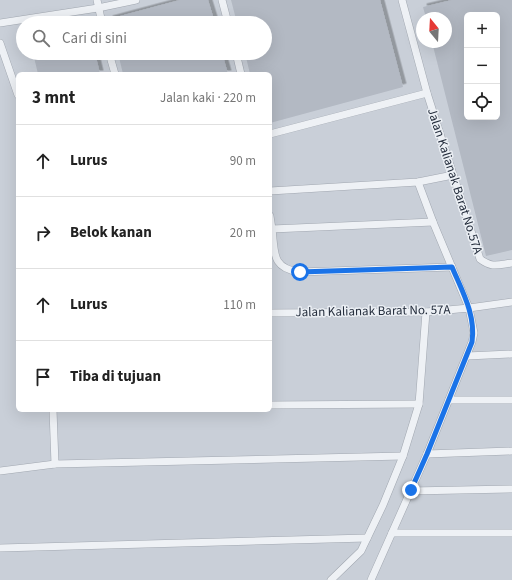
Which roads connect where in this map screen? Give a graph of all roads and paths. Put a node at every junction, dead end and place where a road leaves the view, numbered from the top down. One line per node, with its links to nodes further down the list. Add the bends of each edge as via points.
1 (97, 0): 5 (lane)
2 (136, 0): 5 (lane)
3 (222, 0): 8 (lane)
4 (402, 0): 17 (lane)
5 (98, 8): 6 (lane); 7 (lane)
6 (46, 16)
7 (100, 16)
8 (226, 16)
9 (16, 21): 10 (lane)
10 (0, 23)
11 (0, 43): 16 (lane)
12 (111, 60): 14 (lane)
13 (238, 60): 15 (lane)
14 (114, 72)
15 (241, 72)
16 (16, 89)
17 (428, 93): 18 (lane); 19 (lane, Jalan Kalianak Barat No.57A)
18 (272, 133)
19 (453, 175): 20 (lane); 24 (lane, Jalan Kalianak Barat No.57A, via 480,258 493,266)
20 (418, 182): 21 (lane); 22 (lane)
21 (272, 191)
22 (433, 222): 23 (lane); 25 (lane)
23 (272, 229): 25 (lane, via 276,257 281,266 290,271)
24 (512, 263)
25 (452, 267): 27 (lane)
26 (512, 302): 27 (lane)
27 (469, 308): 28 (lane, Jalan Kalianak Barat No. 57A); 31 (lane, Jalan Kalianak Barat No. 57A, via 474,333)
28 (426, 312): 29 (lane, Jalan Kalianak Barat No. 57A); 34 (lane)
29 (272, 313)
30 (512, 354): 31 (lane)
31 (467, 356): 32 (lane, Jalan Kalianak Barat No. 57A)
32 (449, 400): 33 (lane); 38 (lane, Jalan Kalianak Barat No. 57A)
33 (512, 400)
34 (419, 404): 35 (lane); 39 (lane)
35 (272, 405)
36 (53, 412): 40 (lane)
37 (512, 451): 38 (lane)
38 (427, 454): 43 (lane, Jalan Kalianak Barat No. 57A)
39 (402, 456): 40 (lane); 46 (lane)
40 (55, 464): 41 (lane)
41 (0, 471)
42 (512, 489): 43 (lane)
43 (411, 490): 44 (lane, Jalan Kalianak Barat No. 57A)
44 (392, 533): 45 (lane); 49 (lane, Jalan Kalianak Barat No. 57A)
45 (512, 533)
46 (367, 538): 47 (lane); 48 (lane, via 361,551)
47 (0, 548)
48 (331, 580)
49 (371, 580)

